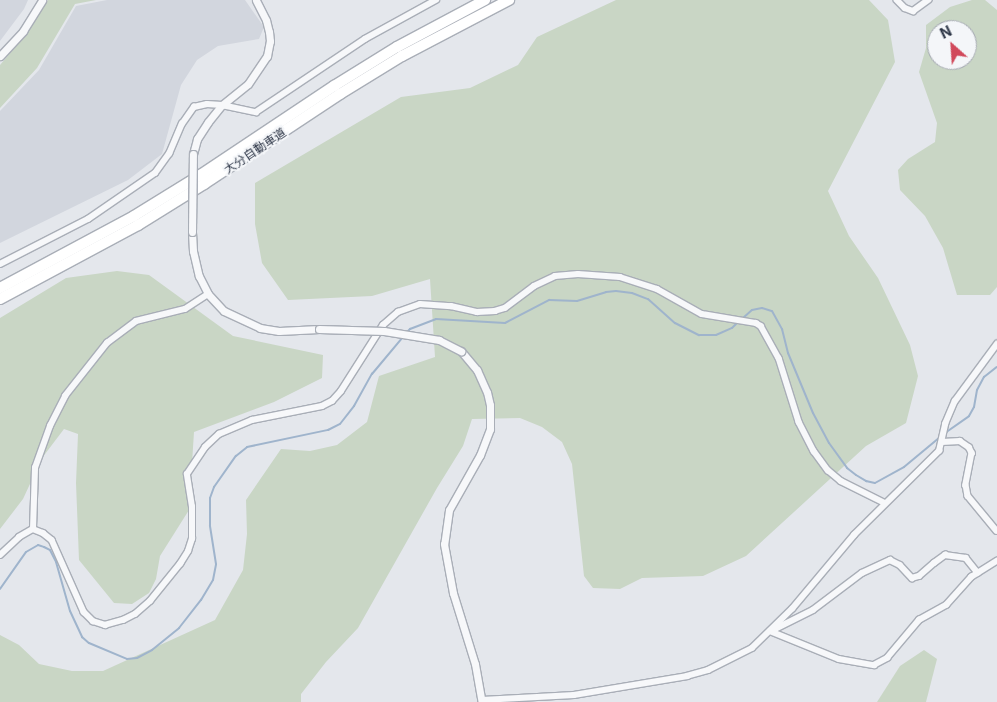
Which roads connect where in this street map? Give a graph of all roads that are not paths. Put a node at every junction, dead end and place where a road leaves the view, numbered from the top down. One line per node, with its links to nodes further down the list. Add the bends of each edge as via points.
1 (42, 0): 8 (street, via 23,31)
2 (256, 0): 9 (street, via 269,32 267,56 248,84)
3 (436, 0): 9 (street, via 365,40 256,112)
4 (484, 0): 11 (highway, 大分自動車道, via 397,47 134,216)
5 (509, 0): 13 (highway, 大分自動車道, via 402,56 138,225)
6 (897, 0): 7 (street, via 913,11)
7 (928, 0)
8 (0, 56)
9 (222, 105): 10 (street, via 207,104 194,108 155,173 114,203); 12 (street, bridge, via 197,139 193,154 193,251 199,276)
10 (0, 264)
11 (0, 288)
12 (208, 294): 17 (street, via 184,309 136,321 107,343 65,396 35,468); 23 (street, bridge, via 224,311 260,328 384,332 439,340 461,351 477,370 490,405 490,429 480,455 449,510 444,544 453,593 475,664)
13 (0, 299)
14 (997, 344): 15 (street, via 955,401 945,424)
15 (942, 442): 16 (street, via 940,451); 18 (street, via 960,441 969,447 972,453 966,490)
16 (885, 504): 17 (street, via 841,481 814,451 799,422 779,358 756,322 702,314 657,289 620,278 578,274 555,276 534,286 506,308 496,311 478,312 420,304 398,312 383,325 332,401 322,406 252,420 219,434 205,447 187,474 192,515 192,540 188,551 150,601 123,620 105,625 93,622 84,612 52,540); 22 (street)
17 (33, 530): 19 (street, via 19,537)
18 (997, 531)
19 (0, 556)
20 (997, 560): 21 (street)
21 (978, 573): 22 (street, via 966,558 946,555 912,578 890,560 862,573 799,618); 22 (street, via 961,586 946,605 919,620 887,658 874,665 839,659)
22 (770, 631): 23 (street, via 752,648 708,670 687,676 574,695)
23 (482, 701)

